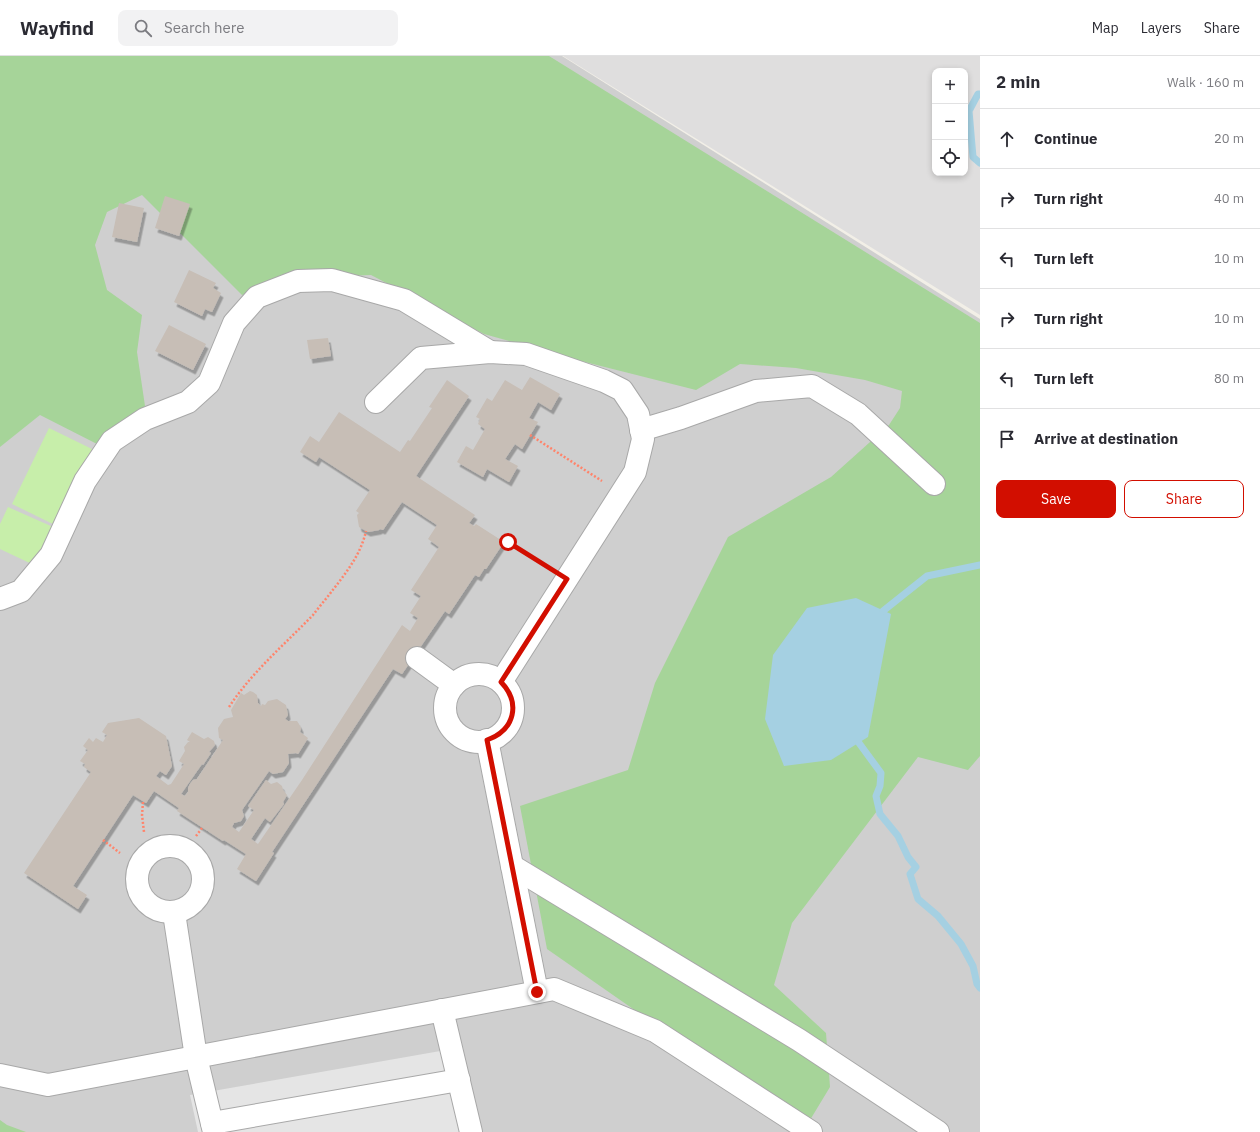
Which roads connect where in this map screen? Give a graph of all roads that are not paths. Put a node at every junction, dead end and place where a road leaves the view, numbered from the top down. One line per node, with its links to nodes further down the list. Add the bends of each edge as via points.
1 (490, 352): 2 (lane, via 421,358); 3 (lane, via 526,354 604,381 622,390 638,414); 5 (lane, via 404,300 332,280 298,281 257,297 234,323 209,383 188,402 145,419 112,441 85,481 51,555 21,591)
2 (376, 402)
3 (641, 430): 4 (lane, via 756,391 812,386 858,414); 7 (lane, via 644,439 635,472)
4 (934, 484)
5 (0, 599)
6 (417, 658): 8 (lane)
7 (501, 682): 8 (lane, via 486,674 477,674 469,675); 9 (lane, via 511,695 513,711 502,733)
8 (454, 685): 9 (lane, via 446,704 450,725 466,739)
9 (487, 740): 10 (lane)
10 (512, 866): 12 (lane); 20 (lane, via 799,1040)
11 (174, 913): 14 (lane)
12 (537, 992): 13 (lane); 19 (lane, via 554,989 655,1031)
13 (442, 1010): 14 (lane); 16 (lane)
14 (196, 1057): 15 (lane, via 48,1085); 17 (lane)
15 (0, 1075)
16 (459, 1080): 17 (lane); 18 (lane)
17 (213, 1128)
18 (471, 1132)
19 (811, 1132)
20 (938, 1132)

